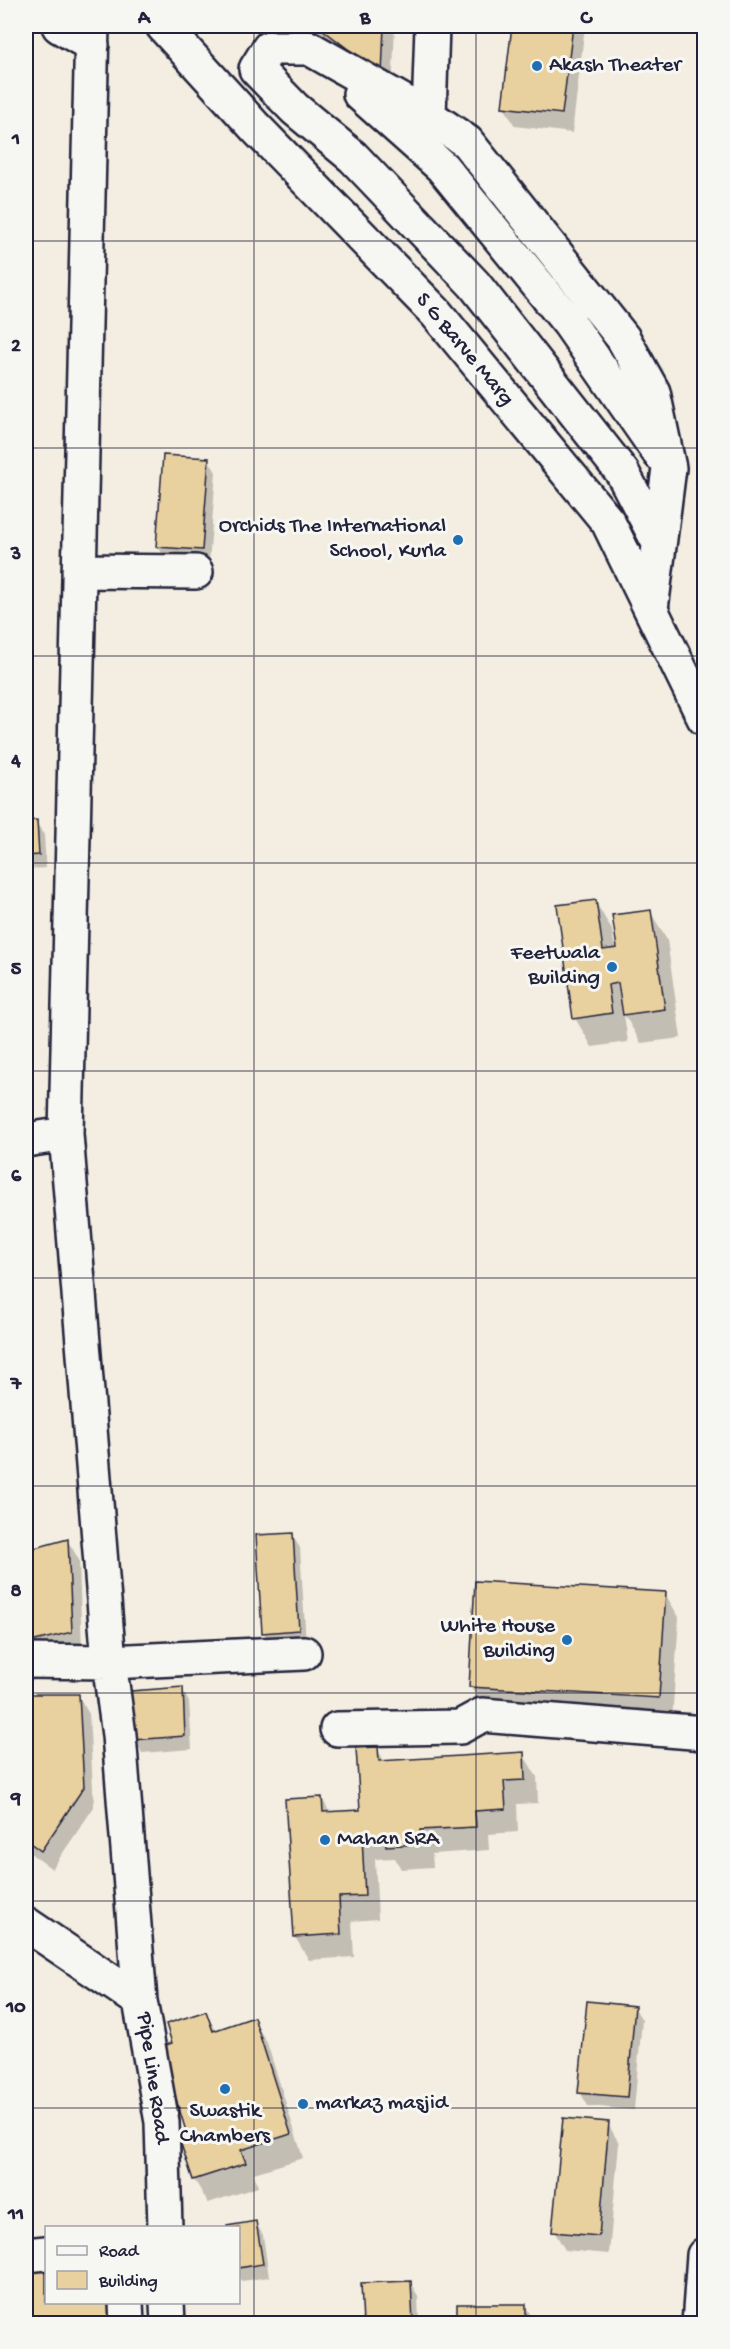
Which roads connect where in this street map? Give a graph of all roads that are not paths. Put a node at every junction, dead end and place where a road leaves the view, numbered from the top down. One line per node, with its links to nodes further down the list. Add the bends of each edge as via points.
1 (59, 26): 4 (street)
2 (162, 26): 7 (street, S G Barve Marg)
3 (432, 26): 8 (street)
4 (92, 35): 11 (street, Pipe Line Road)
5 (309, 48): 6 (street, via 269,48); 8 (street); 9 (street, via 441,167 569,323)
6 (256, 69): 7 (street); 10 (street, via 295,109 353,158 474,284 622,472)
7 (205, 72): 13 (street, S G Barve Marg, via 444,322 608,522)
8 (429, 116): 9 (street, via 467,142 623,338 653,392)
9 (669, 468): 10 (street)
10 (658, 541): 13 (street)
11 (79, 571): 12 (street); 15 (street, Pipe Line Road)
12 (196, 572)
13 (651, 609): 14 (street, S G Barve Marg)
14 (705, 718)
15 (66, 1134): 16 (street); 19 (street, Pipe Line Road)
16 (26, 1140)
17 (304, 1653): 19 (street)
18 (26, 1661): 19 (street)
19 (109, 1662): 23 (street, Pipe Line Road, via 119,1735)
20 (337, 1729): 21 (street, via 460,1727 482,1715)
21 (705, 1733)
22 (28, 1935): 23 (street)
23 (140, 2001): 24 (street, Pipe Line Road, via 162,2122)
24 (165, 2226)
25 (45, 2253): 26 (street)
26 (26, 2255)
27 (705, 2255): 32 (street)
28 (126, 2304): 30 (street)
29 (167, 2304): 31 (street)
30 (127, 2324)
31 (168, 2324)
32 (699, 2324)

